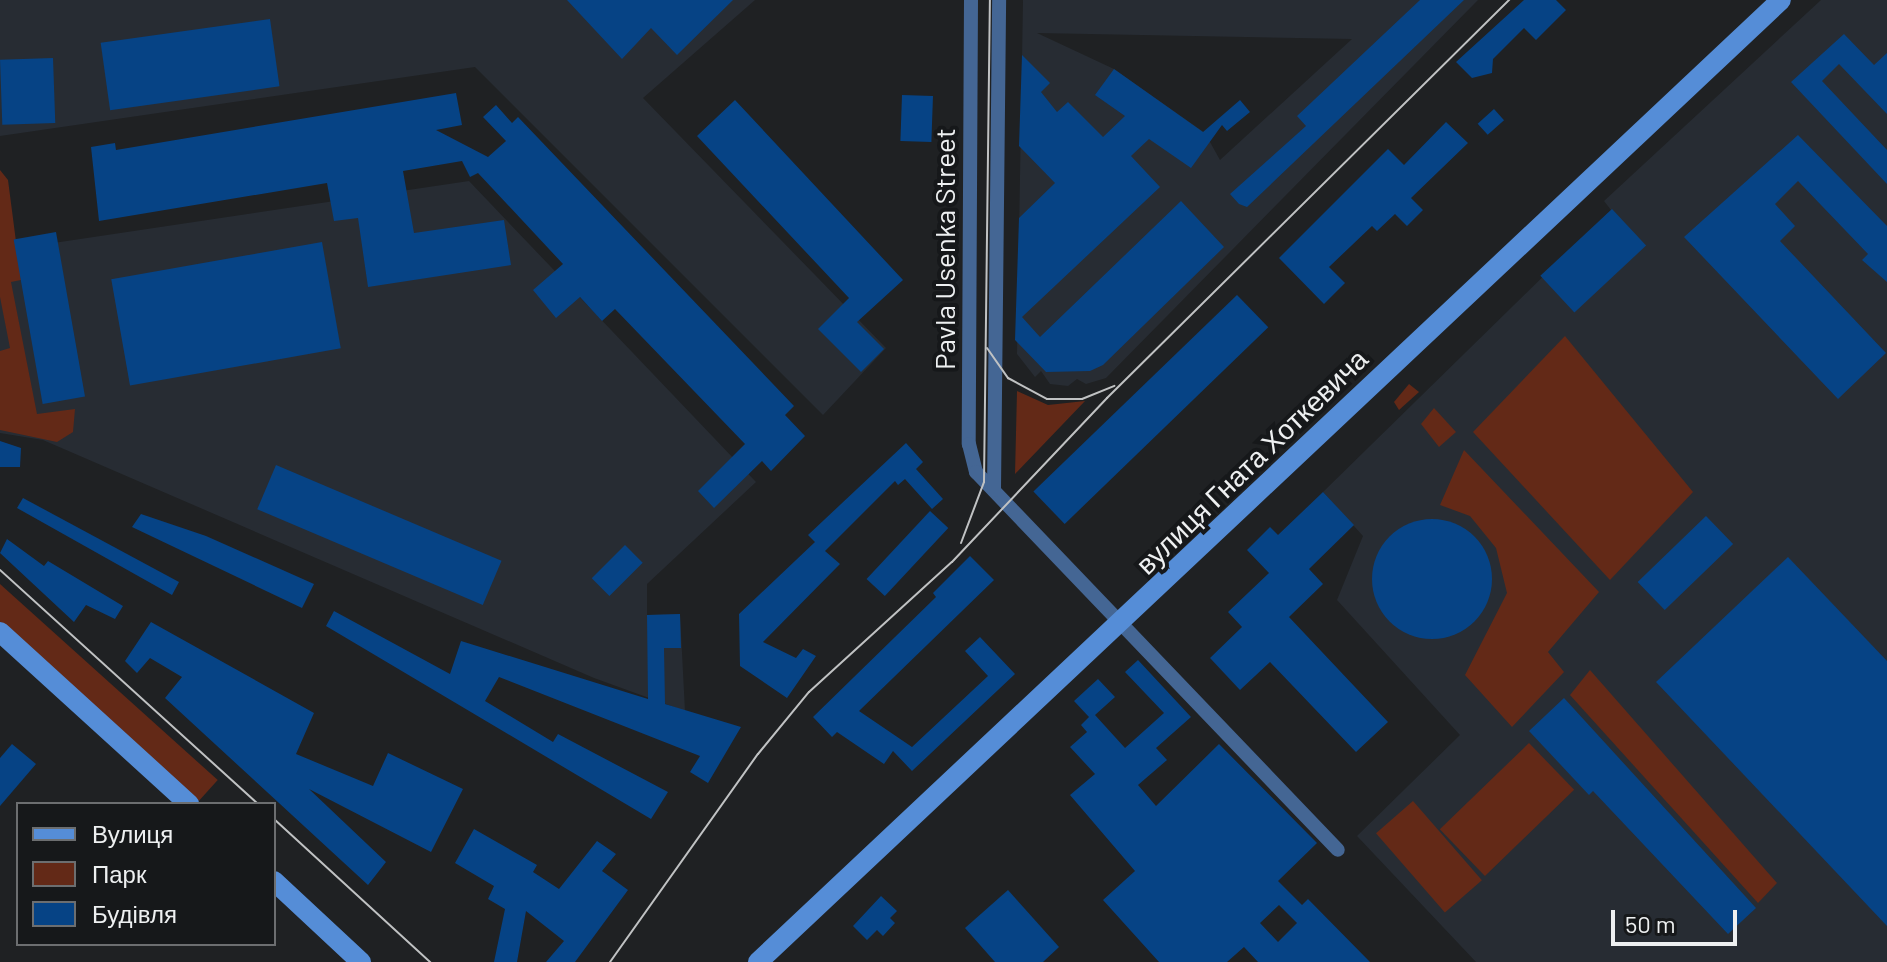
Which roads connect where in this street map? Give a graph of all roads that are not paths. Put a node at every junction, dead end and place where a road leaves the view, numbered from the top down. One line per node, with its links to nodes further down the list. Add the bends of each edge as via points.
1 (971, 0): 4 (street, Pavla Usenka Street, via 969,444 976,472)
2 (999, 0): 4 (street, Pavla Usenka Street)
3 (1781, 0): 5 (street, вулиця Гната Хоткевича)
4 (994, 490): 5 (street, Pavla Usenka Street)
5 (1121, 623): 8 (street, Pavla Usenka Street); 11 (street, вулиця Гната Хоткевича)
6 (0, 632): 7 (street)
7 (187, 802)
8 (1338, 850)
9 (276, 883): 10 (street)
10 (361, 962)
11 (758, 962)

